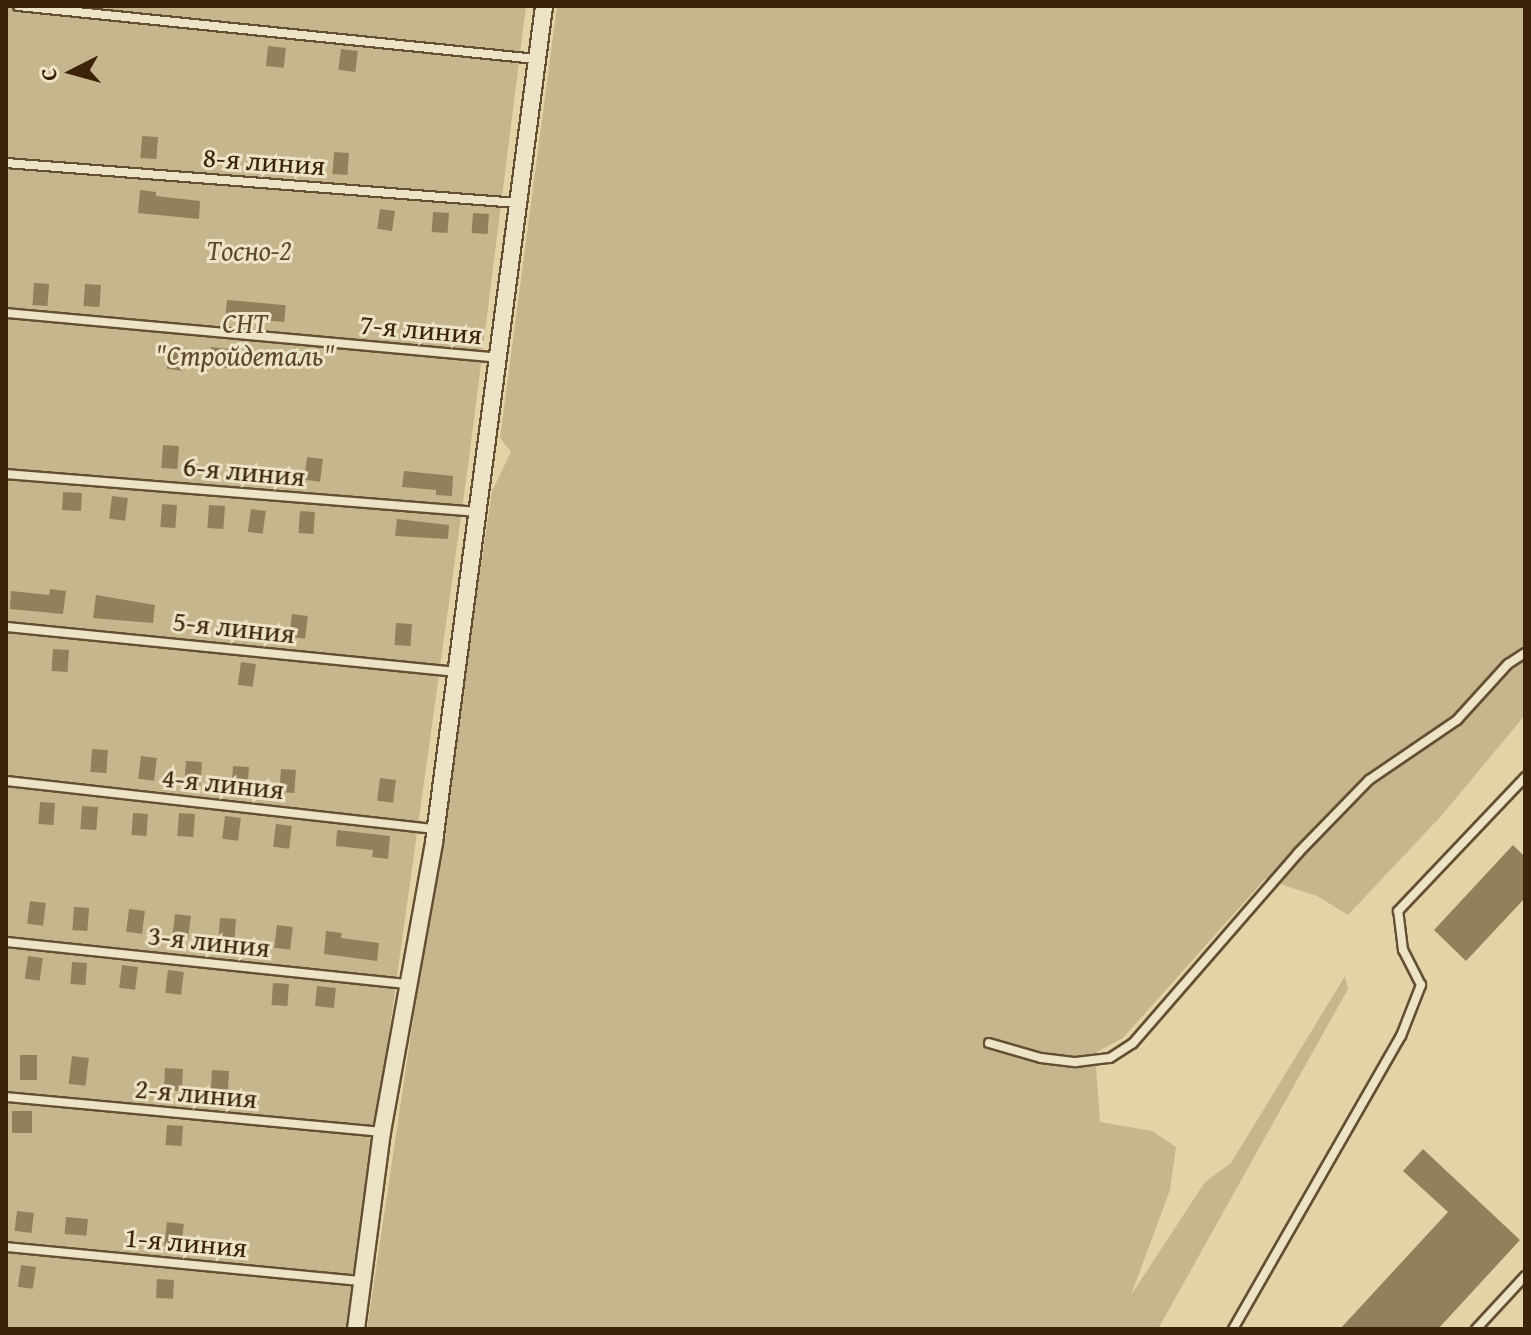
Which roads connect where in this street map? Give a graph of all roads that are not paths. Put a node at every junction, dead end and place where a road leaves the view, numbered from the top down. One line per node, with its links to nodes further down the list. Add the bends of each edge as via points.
1 (18, 6): 3 (lane)
2 (544, 6): 3 (street)
3 (537, 59): 5 (street)
4 (6, 163): 5 (lane, 8-я линия)
5 (518, 203): 7 (street)
6 (6, 313): 7 (lane, 7-я линия)
7 (498, 358): 9 (street)
8 (6, 474): 9 (lane, 6-я линия)
9 (478, 512): 12 (street)
10 (6, 627): 12 (lane, 5-я линия)
11 (1525, 653): 18 (lane, via 1508,664 1457,720 1369,780 1298,853 1133,1043 1110,1058 1076,1062)
12 (457, 672): 15 (street)
13 (1525, 777): 25 (lane, via 1398,911 1403,950 1421,985 1401,1036)
14 (6, 781): 15 (lane, 4-я линия)
15 (436, 829): 17 (street)
16 (6, 942): 17 (lane, 3-я линия)
17 (407, 984): 20 (street)
18 (989, 1043)
19 (6, 1097): 20 (lane, 2-я линия)
20 (382, 1132): 23 (street)
21 (6, 1247): 23 (lane, 1-я линия)
22 (1525, 1276): 26 (lane)
23 (361, 1281): 24 (street)
24 (356, 1329)
25 (1233, 1329)
26 (1476, 1329)

